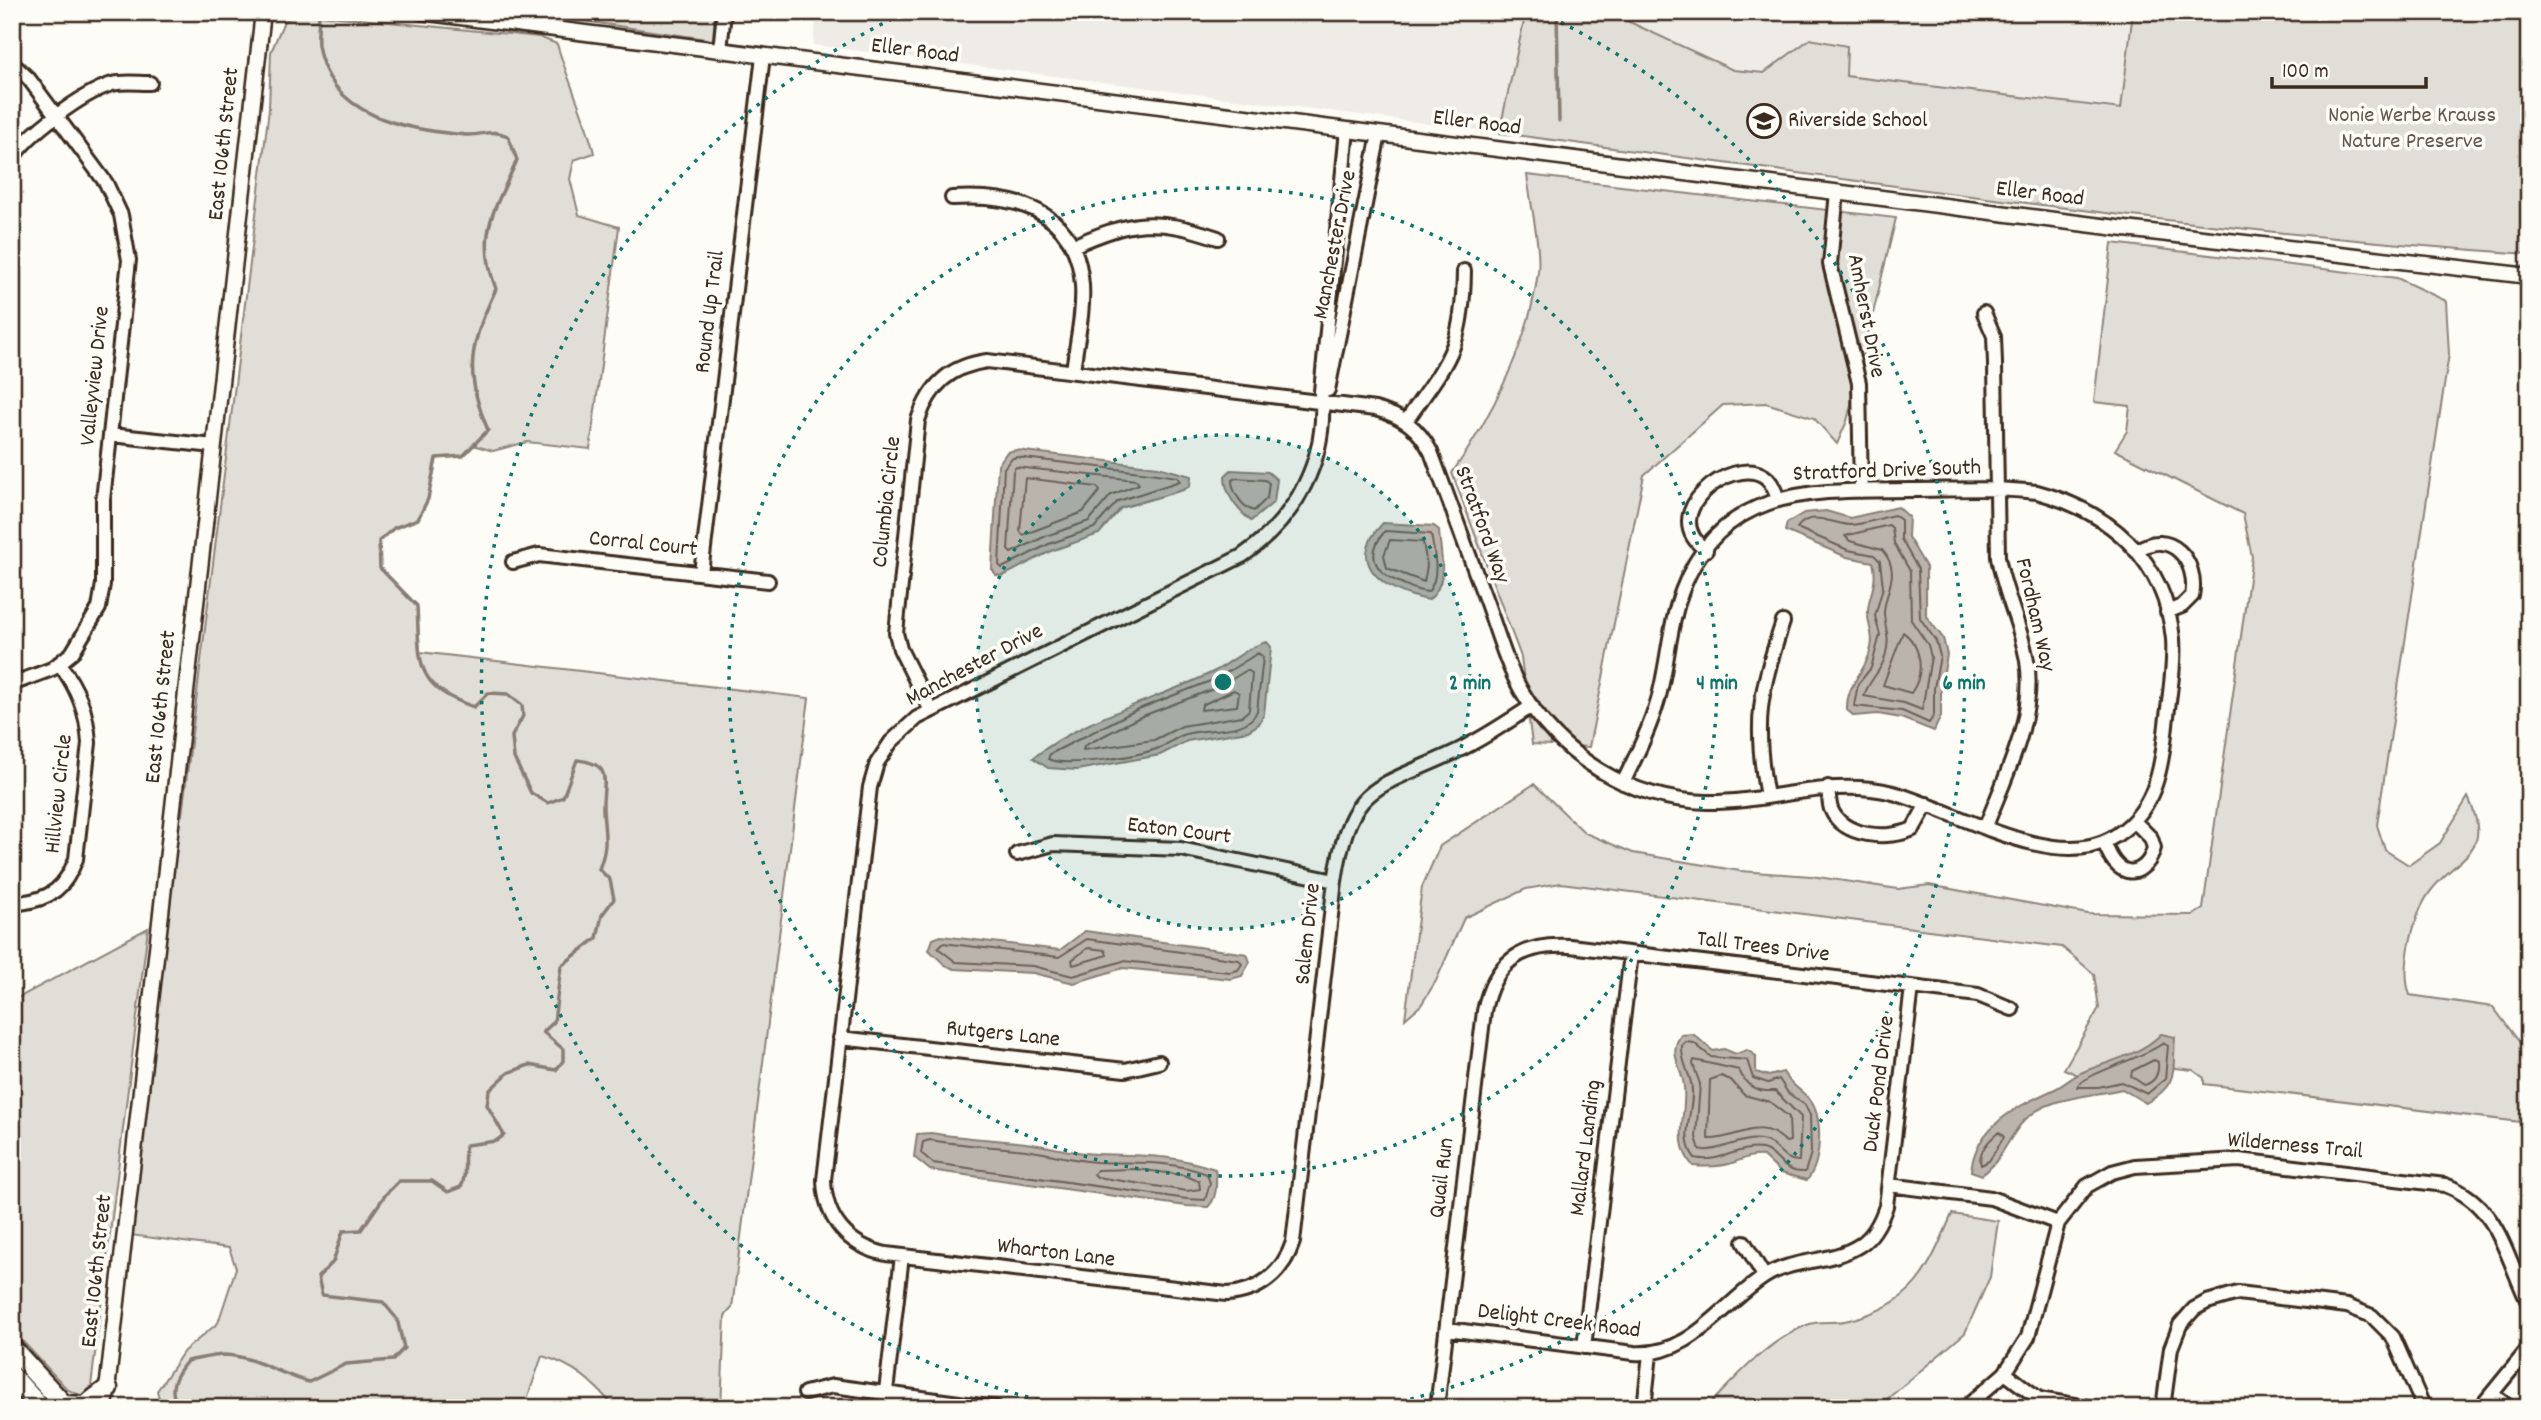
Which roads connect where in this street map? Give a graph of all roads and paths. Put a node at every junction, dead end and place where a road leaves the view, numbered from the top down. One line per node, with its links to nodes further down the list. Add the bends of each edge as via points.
1 (263, 12): 24 (street, East 106th Street)
2 (421, 12): 4 (street, Eller Road)
3 (724, 12): 4 (street)
4 (720, 50): 5 (street, Eller Road)
5 (764, 56): 9 (street, Eller Road); 31 (street, Round Up Trail)
6 (12, 63): 8 (street, Valleyview Drive)
7 (150, 83): 8 (street, via 111,85)
8 (58, 118): 11 (street, via 32,136); 23 (street, Valleyview Drive, via 106,183 126,232 129,260)
9 (1347, 130): 10 (street, Eller Road); 21 (street, Manchester Drive)
10 (1379, 134): 12 (street, Eller Road); 21 (street, Manchester Drive, via 1335,359)
11 (12, 159)
12 (1837, 192): 17 (street, Eller Road); 26 (street, Amherst Drive, via 1830,264 1858,375)
13 (952, 198): 15 (street, via 999,197 1029,206 1048,216)
14 (1218, 238): 15 (street, via 1179,226 1140,223)
15 (1073, 246): 20 (street, via 1082,286)
16 (1464, 271): 22 (street, via 1464,309 1455,346)
17 (2529, 276)
18 (1984, 313): 25 (street, Fordham Way, via 1994,336)
19 (1019, 365): 20 (street, Stratford Way); 38 (street, Columbia Circle, via 988,361 951,371 925,400 918,420 896,633)
20 (1073, 371): 21 (street, Stratford Way)
21 (1322, 403): 22 (street, Stratford Way, via 1375,409); 38 (street, Manchester Drive, via 1307,484 1292,511 1262,542)
22 (1406, 421): 37 (street, Stratford Way, via 1431,452 1509,662)
23 (111, 435): 24 (street); 35 (street, Valleyview Drive, via 99,608 82,640)
24 (214, 446): 70 (street, East 106th Street)
25 (1997, 490): 26 (street, Stratford Drive South); 29 (street, Stratford Drive South, via 2037,492 2065,500 2105,520); 44 (street, Fordham Way, via 2002,579 2027,659 2029,692 2022,727)
26 (1861, 491): 27 (street, Stratford Drive South)
27 (1778, 498): 28 (street, Stratford Drive South, via 1738,518); 28 (street, Stratford Drive South, via 1768,479 1753,471 1714,484 1694,503 1687,522 1690,534)
28 (1706, 550): 39 (street, Stratford Drive South, via 1681,592 1658,700)
29 (2136, 551): 33 (street, Stratford Drive South, via 2156,581); 33 (street, via 2147,543 2163,541 2186,561 2192,596)
30 (513, 562): 31 (street, Corral Court, via 539,555)
31 (701, 573): 32 (street, Corral Court)
32 (768, 581)
33 (2167, 612): 43 (street, Stratford Drive South, via 2173,656 2163,750 2155,789)
34 (1783, 622): 41 (street, via 1759,705 1759,748)
35 (59, 663): 36 (street, Valleyview Drive); 48 (street, Hillview Circle, via 80,697 88,727 76,859 69,877 53,895)
36 (12, 684)
37 (1532, 706): 39 (street, Stratford Way, via 1566,747); 47 (street, Salem Drive, via 1477,741 1370,792 1345,831)
38 (931, 710): 53 (street, Manchester Drive, via 891,742 870,787)
39 (1623, 783): 41 (street, Stratford Way, via 1694,802)
40 (1828, 787): 41 (street, Stratford Way); 42 (street, Stratford Way, via 1885,791); 42 (street, via 1835,816 1871,834 1913,829)
41 (1767, 796)
42 (1927, 804): 44 (street, Stratford Way)
43 (2134, 821): 45 (street); 45 (street, via 2151,838 2154,848 2144,867 2136,871 2121,868)
44 (1986, 826): 45 (street, Stratford Way, via 2058,849)
45 (2104, 842)
46 (1017, 854): 47 (street, Eaton Court, via 1053,844 1181,849)
47 (1335, 881): 60 (street, Salem Drive, via 1296,1225 1291,1251)
48 (20, 903)
49 (1631, 954): 50 (street, Tall Trees Drive, via 1554,945 1524,951); 51 (street, Tall Trees Drive); 64 (street, Mallard Landing)
50 (1510, 961): 63 (street, Quail Run, via 1493,980 1484,1011)
51 (1912, 987): 52 (street, Tall Trees Drive, via 1978,995); 55 (street, Duck Pond Drive)
52 (2012, 1009)
53 (841, 1038): 54 (street, Rutgers Lane, via 1125,1070); 56 (street, Manchester Drive, via 824,1180)
54 (1159, 1062)
55 (1889, 1185): 57 (street, via 1991,1198); 61 (street, Delight Creek Road, via 1881,1220 1864,1242 1836,1256)
56 (832, 1217): 59 (street, Wharton Lane, via 854,1243)
57 (2058, 1223): 62 (street, Wilderness Trail, via 2087,1186 2135,1166 2239,1160 2445,1185 2473,1199 2491,1219); 68 (street, Wilderness Trail, via 2034,1322)
58 (1744, 1242): 61 (street)
59 (902, 1256): 60 (street, Wharton Lane, via 1227,1294 1256,1287); 71 (street)
60 (1281, 1267)
61 (1765, 1276): 67 (street, Delight Creek Road, via 1688,1339)
62 (2529, 1304)
63 (1447, 1329): 64 (street, Delight Creek Road); 79 (street, Quail Run)
64 (1584, 1347): 67 (street, Delight Creek Road)
65 (12, 1348): 74 (main road)
66 (2529, 1348): 73 (street)
67 (1650, 1354): 80 (street)
68 (2006, 1373): 81 (street, Wilderness Trail); 82 (street, via 2039,1399)
69 (12, 1377): 75 (main road)
70 (108, 1388): 74 (main road, via 85,1406); 76 (street, East 106th Street)
71 (886, 1392): 72 (street, via 833,1386); 77 (street); 78 (street)
72 (805, 1393)
73 (2492, 1394): 85 (street); 86 (street)
74 (66, 1406)
75 (41, 1408)
76 (105, 1408)
77 (884, 1408)
78 (996, 1408)
79 (1437, 1408)
80 (1644, 1408)
81 (1965, 1408)
82 (2093, 1408)
83 (2162, 1408): 84 (street, via 2171,1348 2184,1320 2216,1298 2246,1293 2347,1306 2372,1316 2393,1337)
84 (2424, 1408)
85 (2480, 1408)
86 (2510, 1408)

